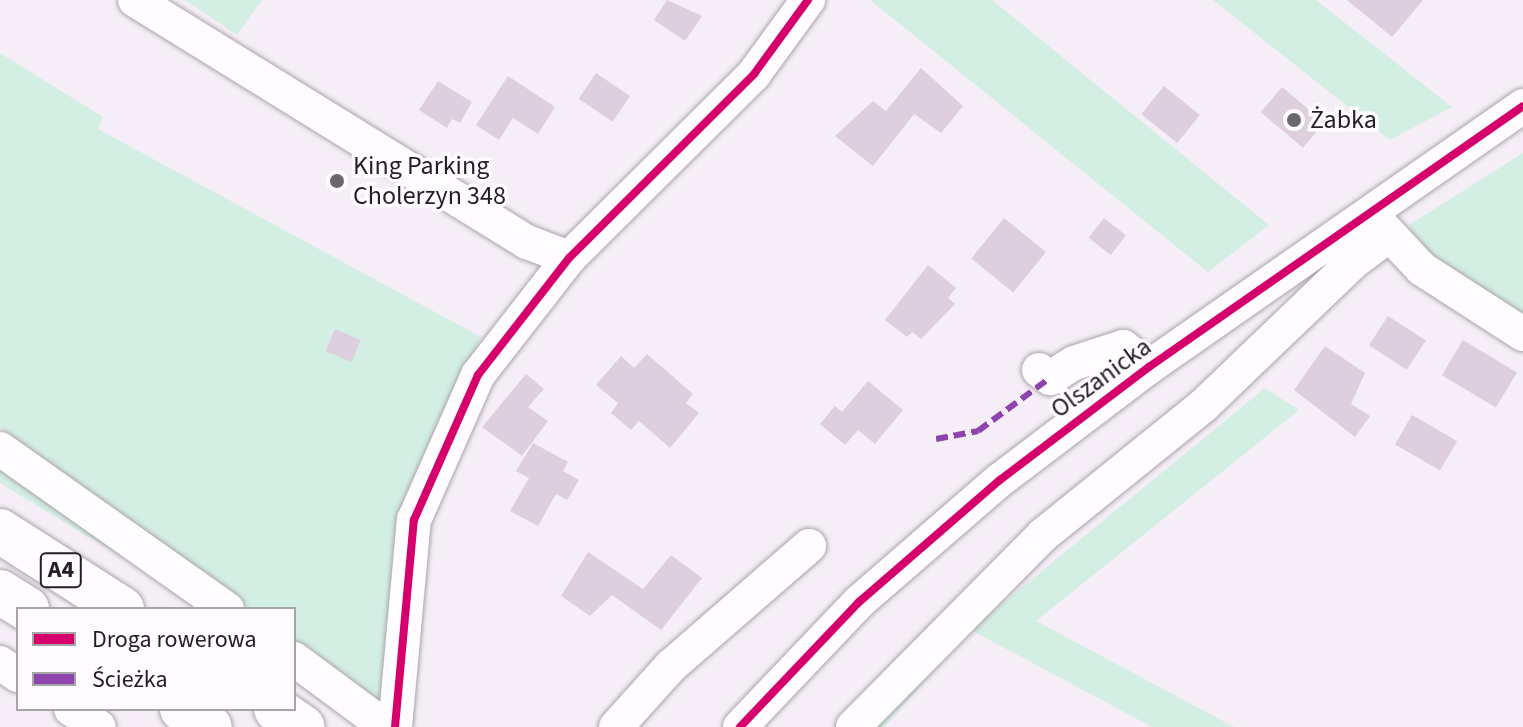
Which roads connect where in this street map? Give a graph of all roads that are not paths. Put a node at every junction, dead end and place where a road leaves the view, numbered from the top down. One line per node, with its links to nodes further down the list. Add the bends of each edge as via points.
1 (135, 0): 5 (street, via 527,242)
2 (808, 0): 5 (street, via 754,74)
3 (1523, 106): 4 (street, Olszanicka)
4 (1380, 224): 6 (street, via 1422,269); 7 (street, Olszanicka); 27 (street, via 1352,263 1203,406 1043,535)
5 (569, 258): 24 (street, via 478,375 414,520)
6 (1523, 334)
7 (1149, 367): 8 (street, via 1123,347 1074,363 1050,378); 26 (street, Olszanicka, via 921,545 813,647)
8 (1039, 370)
9 (0, 449): 15 (street)
10 (0, 531): 14 (highway, A4)
11 (809, 546): 25 (street, via 671,666)
12 (0, 592): 13 (highway, A4)
13 (24, 607)
14 (119, 607)
15 (224, 607)
16 (296, 660): 23 (street)
17 (74, 711): 20 (street)
18 (185, 711): 21 (highway)
19 (279, 711): 22 (highway)
20 (99, 727)
21 (210, 727)
22 (303, 727)
23 (386, 727)
24 (395, 727)
25 (616, 727)
26 (740, 727)
27 (853, 727)

